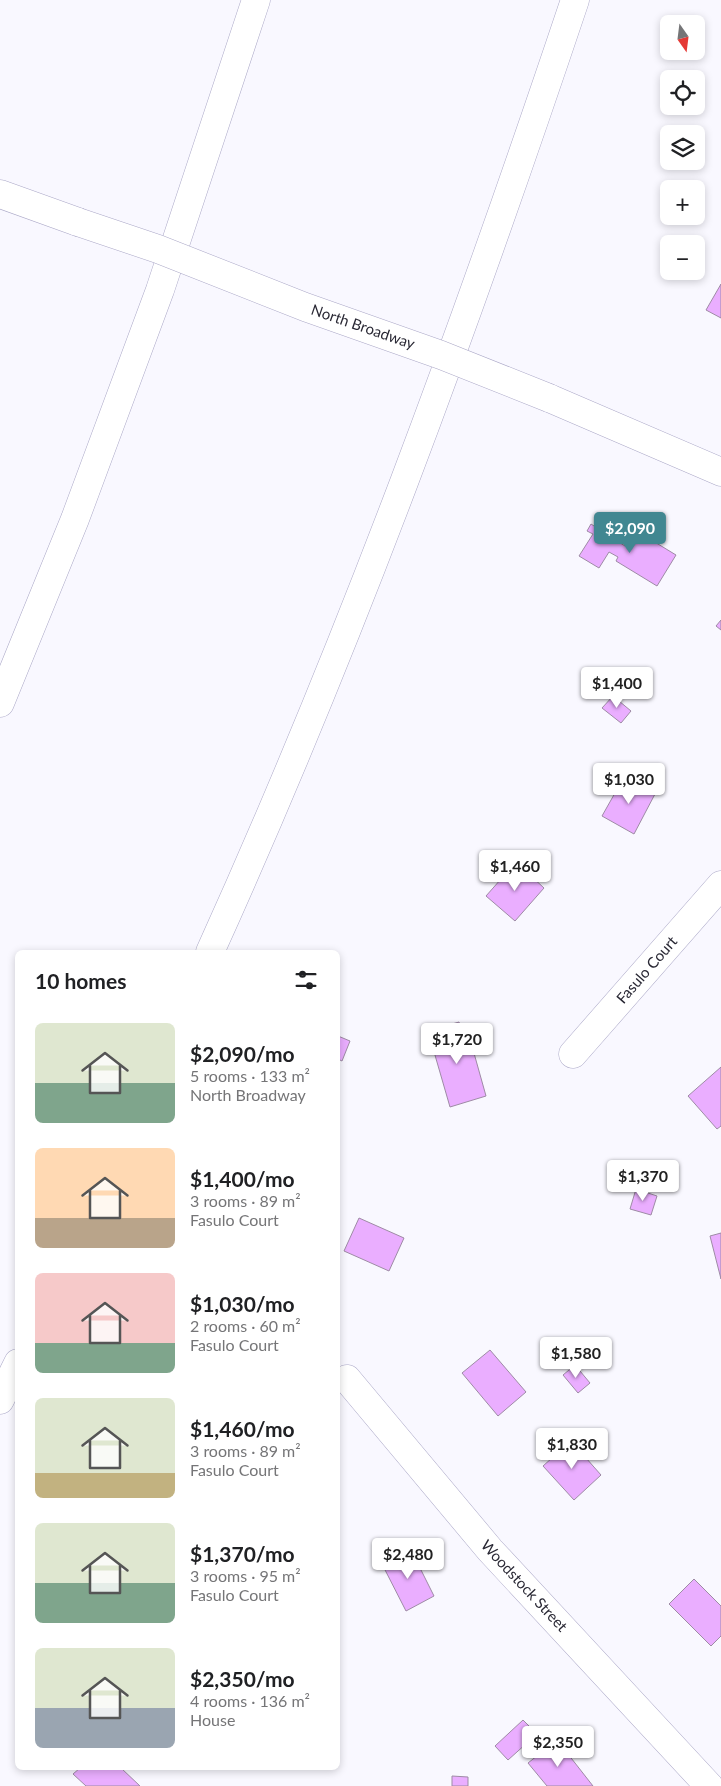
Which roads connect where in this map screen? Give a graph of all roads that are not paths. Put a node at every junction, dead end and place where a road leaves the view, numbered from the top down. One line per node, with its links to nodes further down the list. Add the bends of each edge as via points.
1 (256, 0): 5 (main road, via 160,290 75,519)
2 (574, 0): 7 (main road, via 534,123 428,421 327,677)
3 (0, 194): 4 (main road, North Broadway, bridge, via 441,355)
4 (721, 472)
5 (0, 703)
6 (721, 885): 8 (main road, Fasulo Court)
7 (211, 950)
8 (573, 1054)
9 (15, 1369): 11 (main road)
10 (347, 1379): 12 (main road, Woodstock Street, via 490,1550)
11 (0, 1400)
12 (710, 1786)

